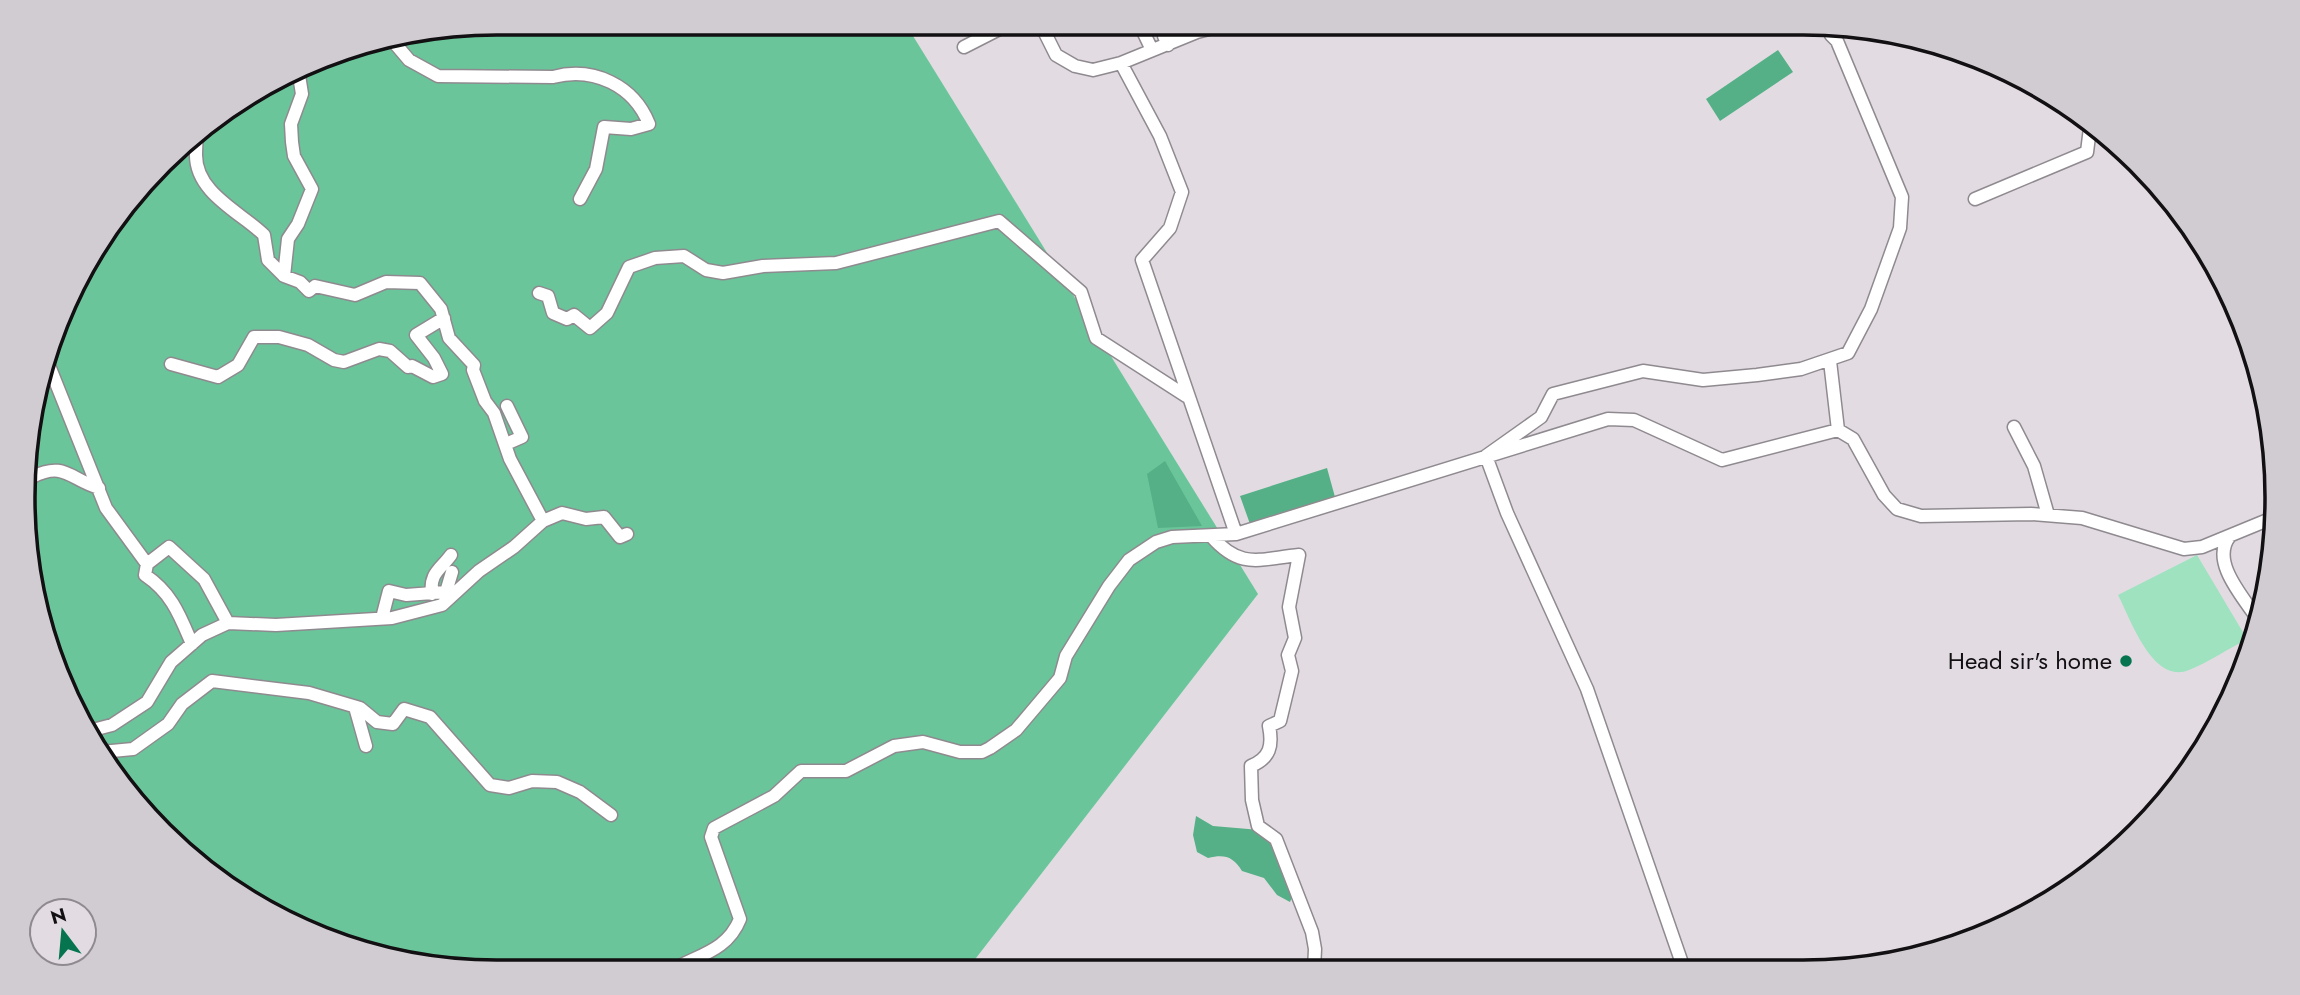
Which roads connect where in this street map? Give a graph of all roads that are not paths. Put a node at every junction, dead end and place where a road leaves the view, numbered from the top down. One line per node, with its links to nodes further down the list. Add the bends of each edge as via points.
1 (988, 35): 9 (street)
2 (1046, 35): 11 (street, via 1056,55 1075,66 1093,69)
3 (1145, 35): 10 (street)
4 (1164, 35): 7 (street)
5 (1190, 35): 7 (street)
6 (1835, 36): 20 (street, via 1902,197 1900,228 1871,309 1848,353)
7 (1168, 45): 10 (street)
8 (397, 46): 15 (street, via 409,60 438,76 553,77 569,72 610,80 633,95 649,124 631,129 604,127 596,169)
9 (964, 47)
10 (1152, 50): 11 (street)
11 (1121, 63): 23 (street, via 1160,136 1182,192 1170,228 1142,260)
12 (300, 80): 17 (street, via 302,94 291,124 292,142 294,156 312,189 288,239)
13 (2089, 135): 16 (street, via 2087,152)
14 (196, 148): 17 (street, via 214,195 264,235 268,260)
15 (580, 199)
16 (1975, 199)
17 (284, 276): 19 (street, via 305,289 315,286 355,295 386,282 420,283)
18 (539, 293): 23 (street, via 548,296 553,313 567,318 574,315 590,328 607,313 629,267 655,258 684,256 706,270 723,273 836,263 999,221 1081,292 1096,338)
19 (444, 318): 21 (street, via 416,335 442,374 433,377 408,368 390,351 379,349 344,362 279,337 254,337 238,365 218,377); 27 (street, via 449,338 474,365)
20 (1830, 361): 26 (street); 28 (street, via 1768,374 1703,380 1643,370 1553,394 1541,417)
21 (171, 364)
22 (52, 374): 30 (street)
23 (1186, 396): 35 (street)
24 (507, 406): 27 (street, via 522,437)
25 (2014, 427): 31 (street, via 2034,466)
26 (1838, 430): 28 (street, via 1722,460 1634,420 1608,419); 31 (street, via 1853,439 1884,495 1897,509 1921,516)
27 (506, 444): 32 (street, via 509,459)
28 (1486, 456): 35 (street); 55 (street, via 1587,689)
29 (36, 475): 30 (street, via 61,469)
30 (99, 488): 39 (street, via 106,508)
31 (2048, 515): 36 (street, via 2082,517 2184,549)
32 (543, 521): 34 (street, via 562,513 586,519 604,517 620,537); 43 (street, via 442,605)
33 (2264, 521): 36 (street)
34 (627, 534)
35 (1236, 534): 37 (street)
36 (2231, 535): 42 (street, via 2222,547 2224,564)
37 (1211, 536): 51 (street, via 1164,540 1129,560 1066,656 1060,678 1016,730 989,748 960,752 923,742 894,746 846,771 801,771 774,796 714,828 711,837 740,919 734,935); 54 (street, via 1227,554 1241,560 1299,555 1289,607 1295,638 1288,656 1290,685 1280,721 1269,726 1269,754 1251,766 1250,780 1258,826 1276,839 1312,932)
38 (452, 555): 41 (street, via 435,569)
39 (147, 564): 44 (street, via 169,547 204,579); 45 (street, via 145,575 163,587 174,603)
40 (452, 572): 41 (street, via 446,592)
41 (432, 594): 43 (street, via 389,591)
42 (2251, 608)
43 (382, 618): 44 (street, via 276,625)
44 (228, 623): 45 (street)
45 (192, 644): 47 (street, via 171,662 147,702 112,725)
46 (355, 707): 48 (street); 49 (street, via 309,693 212,681 182,704 168,724 132,749); 50 (street, via 377,722 393,724 404,709 430,717 490,785 509,788 532,781 557,782)
47 (97, 729)
48 (366, 746)
49 (111, 751)
50 (611, 815)
51 (699, 957): 52 (street); 53 (street)
52 (693, 960)
53 (699, 960)
54 (1313, 960)
55 (1681, 960)

